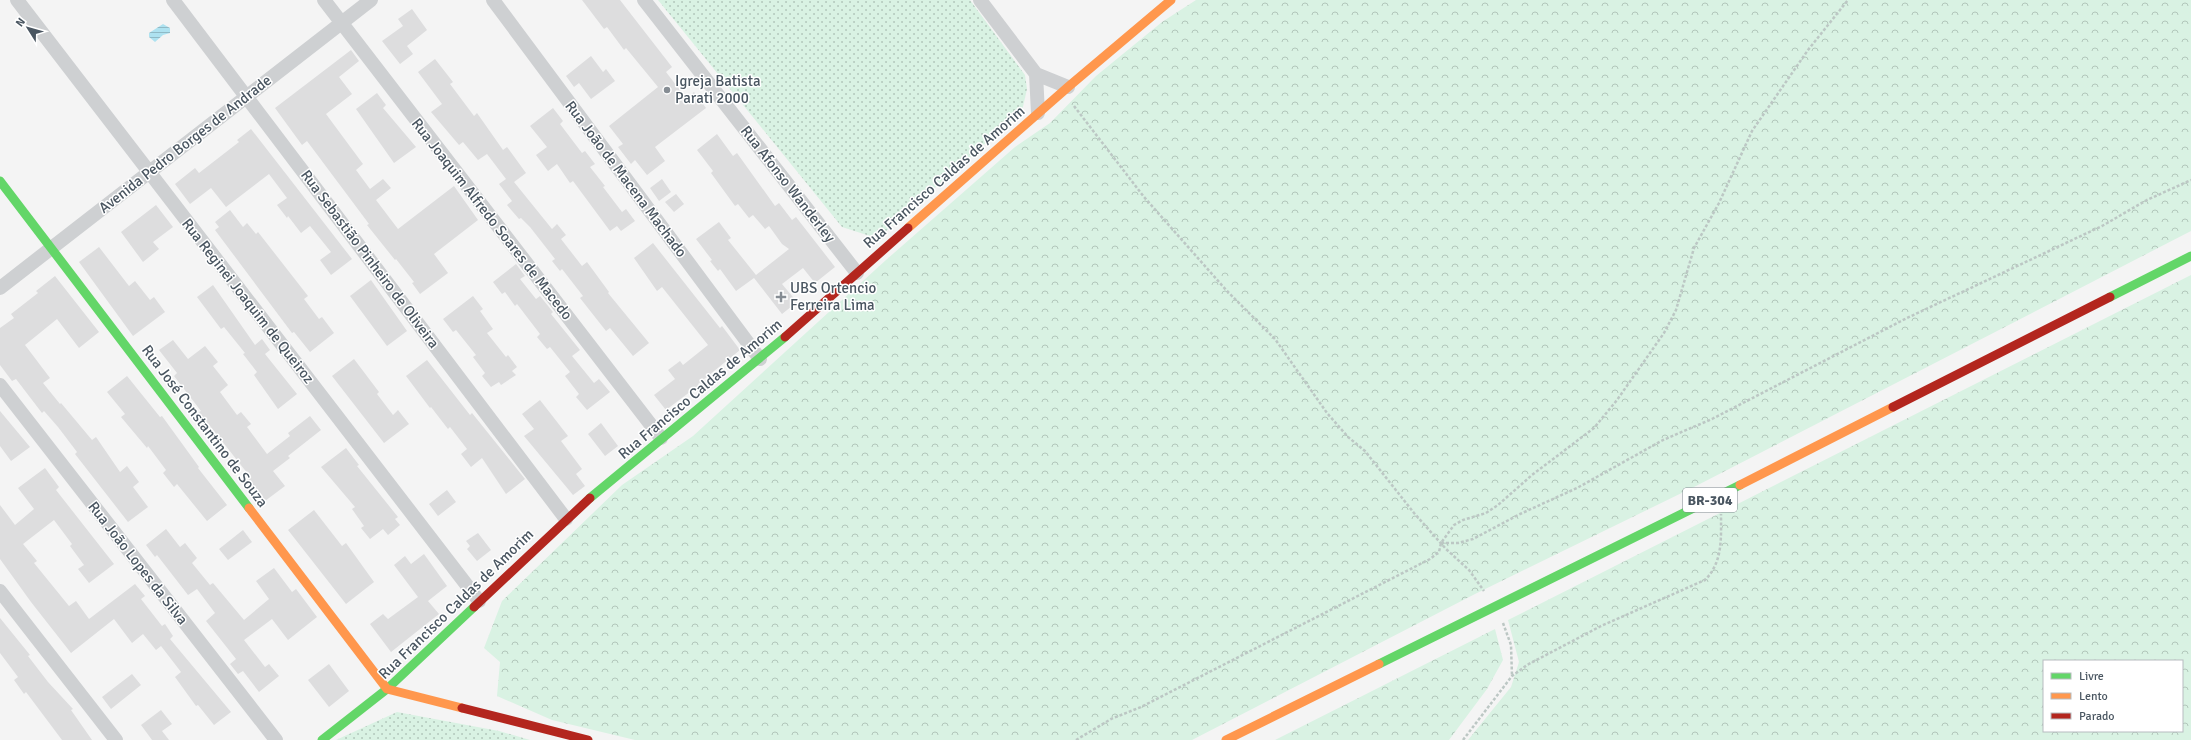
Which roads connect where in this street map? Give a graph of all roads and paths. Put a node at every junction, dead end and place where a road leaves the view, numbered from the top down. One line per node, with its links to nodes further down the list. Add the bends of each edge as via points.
1 (17, 0): 16 (street, Rua Reginei Joaquim de Queiroz)
2 (173, 0): 14 (street, Rua Sebastião Pinheiro de Oliveira)
3 (324, 0): 11 (street, Rua Joaquim Alfredo Soares de Macedo)
4 (371, 0): 11 (street, Avenida Pedro Borges de Andrade)
5 (493, 0): 23 (street, Rua João de Macena Machado)
6 (644, 0): 21 (street, Rua Afonso Wanderley)
7 (980, 0): 12 (street)
8 (1171, 0): 10 (main road, Rua Francisco Caldas de Amorim)
9 (1848, 0): 28 (path, via 1808,50 1752,131 1719,203 1694,248 1673,316 1617,400 1594,428 1532,475 1498,505 1486,513 1454,525)
10 (1155, 5): 13 (main road, Rua Francisco Caldas de Amorim)
11 (341, 23): 14 (street, Avenida Pedro Borges de Andrade); 25 (street, Rua Joaquim Alfredo Soares de Macedo)
12 (1036, 74): 13 (street); 15 (street)
13 (1066, 88): 15 (main road, Rua Francisco Caldas de Amorim); 28 (path, via 1087,124 1144,197 1227,291 1275,339 1327,413 1348,437 1365,451)
14 (246, 97): 16 (street, Avenida Pedro Borges de Andrade); 27 (street, Rua Sebastião Pinheiro de Oliveira)
15 (1038, 113): 21 (main road, Rua Francisco Caldas de Amorim)
16 (149, 172): 19 (street, Avenida Pedro Borges de Andrade); 30 (street, Rua Reginei Joaquim de Queiroz)
17 (2191, 180): 28 (path, via 2147,200 2102,226 1907,318 1718,416 1663,440 1577,488 1473,539 1458,543)
18 (0, 181): 19 (main road, Rua José Constantino de Souza)
19 (52, 247): 22 (street, Avenida Pedro Borges de Andrade); 33 (main road, Rua José Constantino de Souza)
20 (2191, 256): 26 (main road, BR-304)
21 (857, 273): 23 (main road, Rua Francisco Caldas de Amorim)
22 (0, 288)
23 (760, 359): 25 (main road, Rua Francisco Caldas de Amorim)
24 (0, 385): 35 (street, Rua João Lopes da Silva)
25 (660, 438): 27 (main road, Rua Francisco Caldas de Amorim)
26 (1721, 494): 31 (main road, BR-304); 32 (path, via 1720,556 1705,580 1601,626 1527,665)
27 (566, 519): 30 (main road, Rua Francisco Caldas de Amorim)
28 (1441, 543): 31 (path, via 1469,570 1485,593); 38 (path, via 1439,552 1430,559 1141,707 1111,719)
29 (0, 591): 34 (street)
30 (479, 601): 33 (main road, Rua Francisco Caldas de Amorim)
31 (1498, 605): 32 (path, via 1511,645); 39 (main road, BR-304)
32 (1512, 676): 40 (path)
33 (387, 689): 36 (main road, Rua Francisco Caldas de Amorim); 37 (main road)
34 (116, 740)
35 (276, 740)
36 (322, 740)
37 (588, 740)
38 (1076, 740)
39 (1226, 740)
40 (1463, 740)

